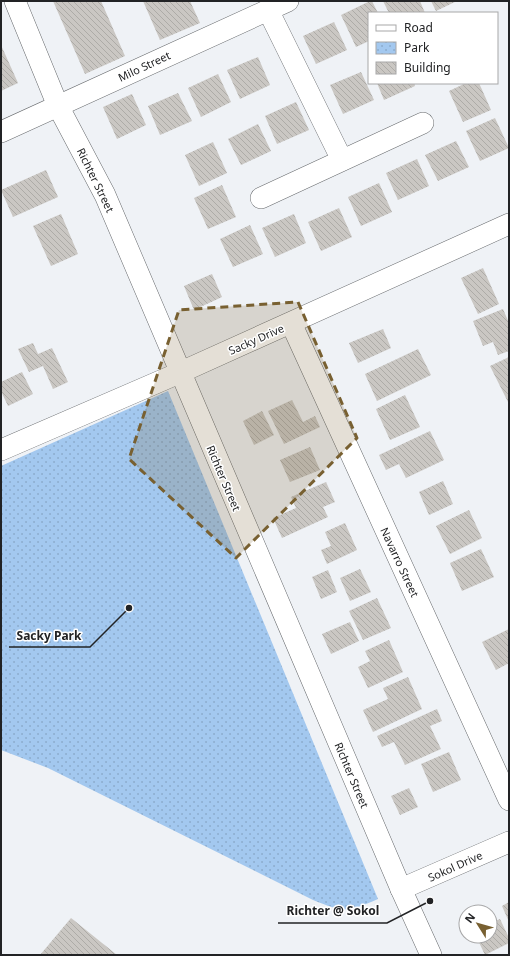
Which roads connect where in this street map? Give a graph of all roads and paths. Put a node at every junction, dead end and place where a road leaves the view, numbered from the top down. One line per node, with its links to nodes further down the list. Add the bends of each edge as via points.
1 (16, 1): 4 (street, Richter Street)
2 (288, 1): 3 (street, Milo Street)
3 (268, 10): 4 (street, Milo Street); 7 (street)
4 (58, 106): 6 (street, Milo Street); 11 (street, Richter Street, via 105,195)
5 (422, 122): 7 (street)
6 (1, 132)
7 (342, 160): 8 (street)
8 (261, 198)
9 (507, 230): 10 (street, Sacky Drive)
10 (291, 323): 11 (street, Sacky Drive); 13 (street, Navarro Street)
11 (179, 373): 12 (street, Sacky Drive); 15 (street, Richter Street)
12 (1, 450)
13 (509, 800)
14 (509, 842): 15 (street, Sokol Drive)
15 (401, 889): 16 (street, Richter Street)
16 (431, 955)

